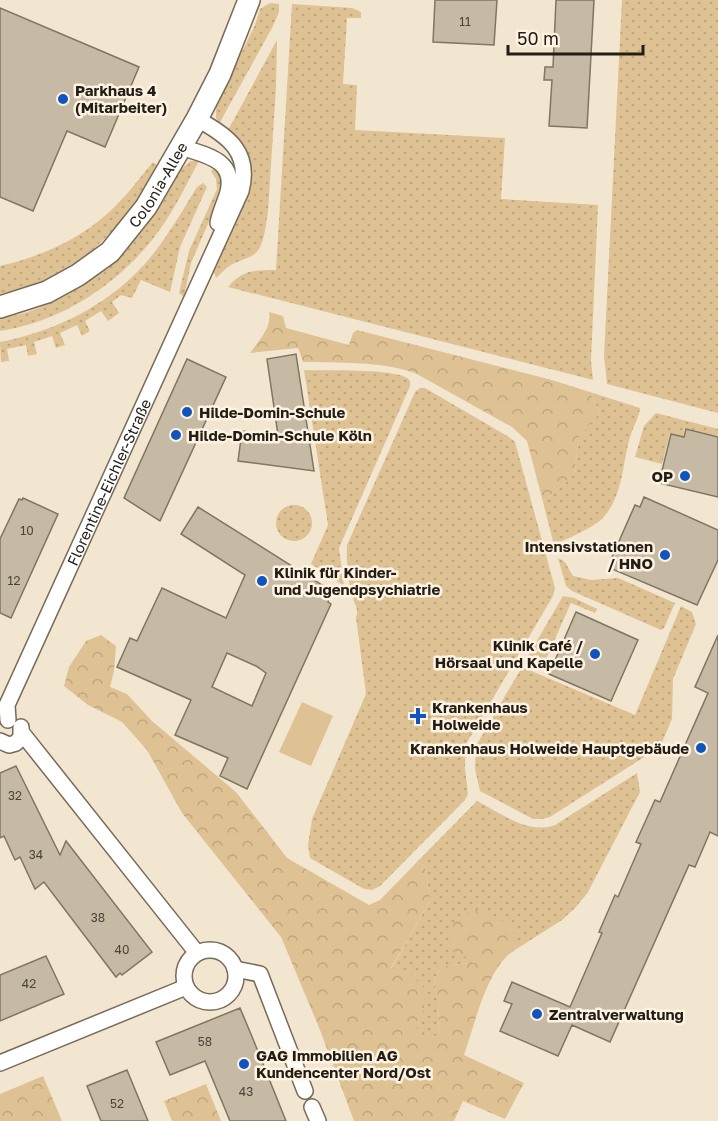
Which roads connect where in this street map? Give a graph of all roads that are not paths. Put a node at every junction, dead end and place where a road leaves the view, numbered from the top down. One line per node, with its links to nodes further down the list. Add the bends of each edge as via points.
1 (249, 0): 2 (main road, Colonia-Allee, via 220,74)
2 (197, 119): 3 (main road, Colonia-Allee); 4 (street, Florentine-Eichler-Straße, via 219,132 244,165 241,191)
3 (181, 147): 4 (street, Florentine-Eichler-Straße, via 214,158 230,177); 5 (main road, Colonia-Allee, via 146,207 110,252 47,292)
4 (215, 245): 6 (street, Florentine-Eichler-Straße, via 7,705)
5 (0, 307)
6 (4, 722): 7 (street, Florentine-Eichler-Straße, via 19,725)
7 (22, 733): 8 (street, via 13,745); 9 (street, Florentine-Eichler-Straße)
8 (0, 741)
9 (197, 953): 10 (street, via 220,952); 11 (street, via 186,964)
10 (235, 969): 11 (street, via 234,986 223,999 197,1000); 13 (street, via 260,974)
11 (186, 987): 12 (street)
12 (0, 1063)
13 (305, 1091)

